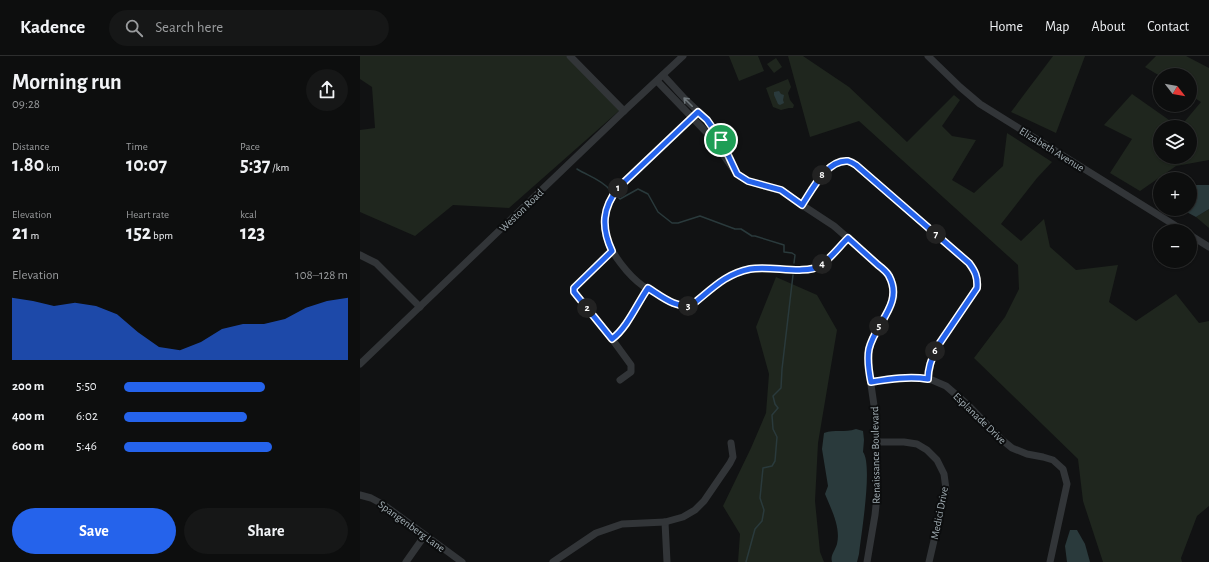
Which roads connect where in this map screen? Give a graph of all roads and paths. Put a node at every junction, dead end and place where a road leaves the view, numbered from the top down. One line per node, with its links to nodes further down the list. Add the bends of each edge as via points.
1 (570, 56): 6 (street)
2 (683, 56): 4 (street, Weston Road)
3 (928, 56): 11 (street, Elizabeth Avenue, via 980,104)
4 (663, 75): 5 (street, Weston Road); 7 (street, one-way to 4)
5 (657, 81): 6 (street, Weston Road); 8 (street, Renaissance Boulevard)
6 (624, 111): 18 (street, Weston Road)
7 (698, 112): 8 (street); 9 (street, via 718,135)
8 (692, 118): 9 (street, Renaissance Boulevard, via 708,134); 15 (street, via 613,194 606,209 604,226)
9 (737, 174): 10 (street, Renaissance Boulevard, via 748,181 781,190)
10 (802, 205): 12 (street, Renaissance Boulevard); 21 (street, via 828,167 840,161 849,161 969,263 975,271 977,288 937,347)
11 (1173, 224)
12 (848, 238): 17 (street, via 819,266 802,270 760,268 741,272 727,277 688,306 673,303); 23 (street, Renaissance Boulevard, via 889,274 894,288 890,309 873,337 869,350)
13 (1197, 239): 14 (street)
14 (1209, 247)
15 (612, 251): 17 (street, via 628,271); 19 (street, via 574,288 574,292)
16 (360, 255): 18 (street, via 376,262)
17 (648, 288): 19 (street, via 620,333)
18 (420, 307): 20 (street, Weston Road)
19 (612, 339): 22 (street, via 631,365 631,372)
20 (360, 364)
21 (928, 379): 23 (street, Esplanade Drive, via 902,378); 35 (street, Esplanade Drive, via 946,386 968,405 1000,440 1012,448 1053,460 1063,469 1067,484)
22 (620, 380)
23 (871, 382): 24 (street, Renaissance Boulevard)
24 (877, 442): 33 (street, Renaissance Boulevard, via 877,496); 34 (street, Medici Drive, via 917,444 937,460 944,474 946,489)
25 (731, 443): 27 (street, via 733,457 704,502 683,517)
26 (360, 495): 28 (street, Spangenberg Lane, via 376,500)
27 (664, 522): 31 (street, via 622,524 596,533); 32 (street)
28 (425, 535): 29 (street); 30 (street, Spangenberg Lane)
29 (406, 562)
30 (462, 562)
31 (553, 562)
32 (667, 562)
33 (867, 562)
34 (929, 562)
35 (1050, 562)

